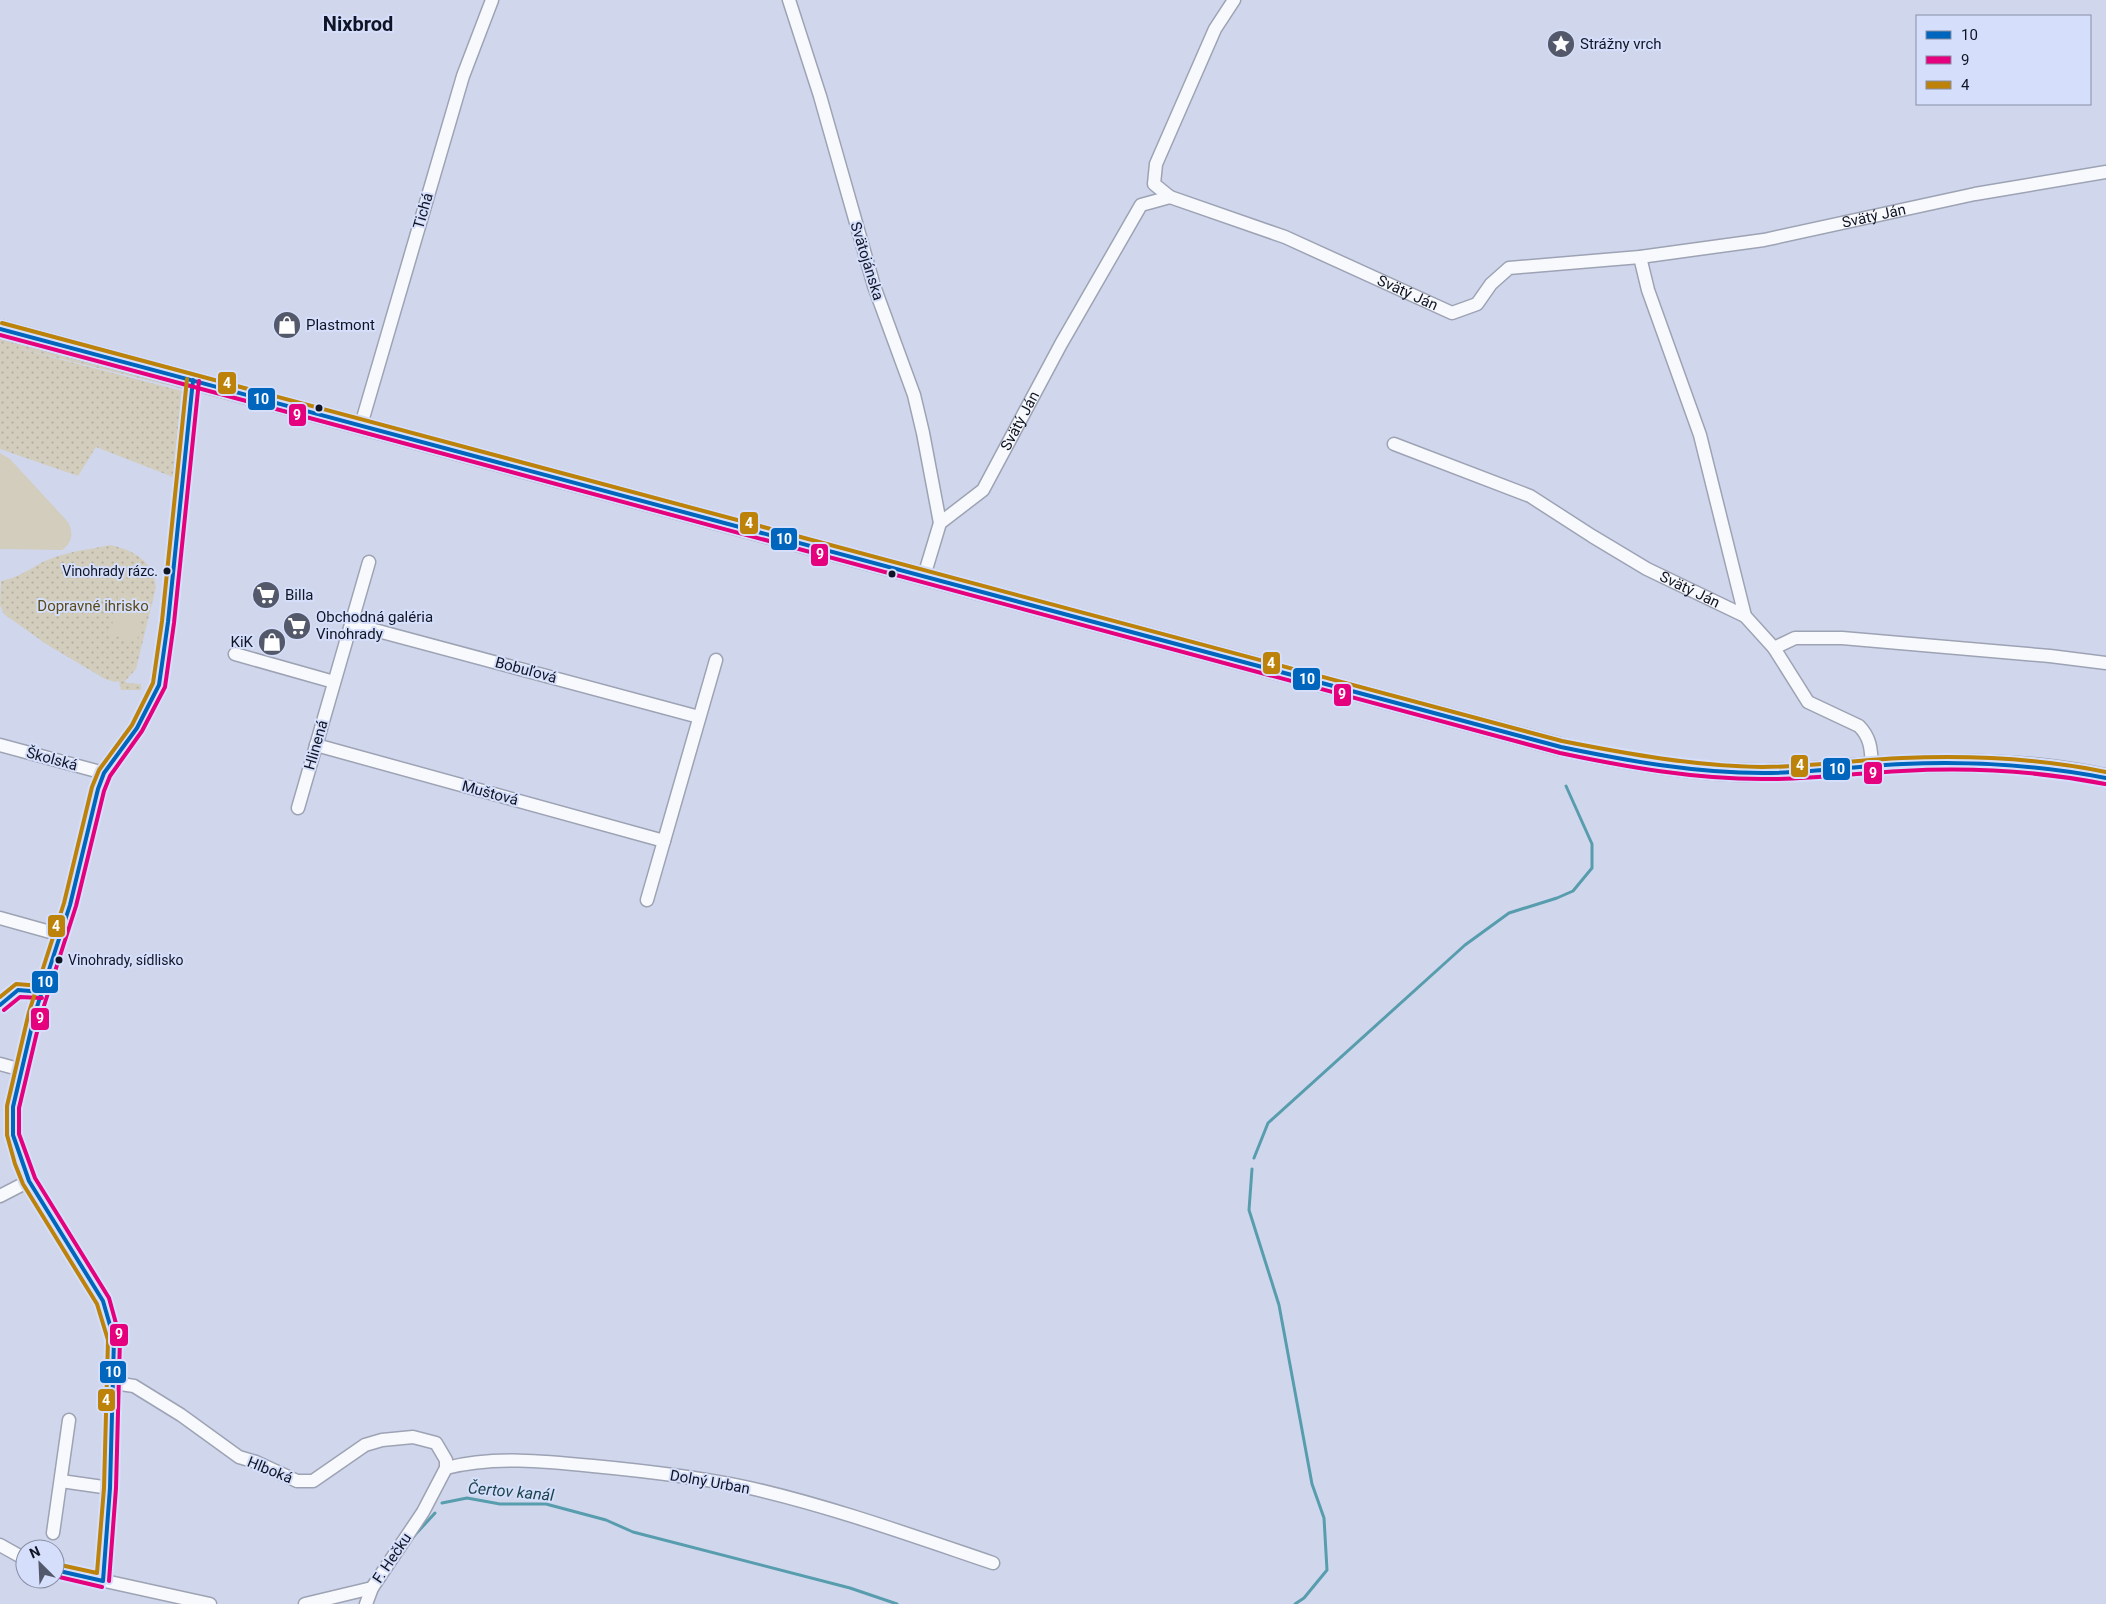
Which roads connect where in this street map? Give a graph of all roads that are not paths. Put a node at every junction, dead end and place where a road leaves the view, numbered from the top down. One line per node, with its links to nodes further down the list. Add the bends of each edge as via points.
1 (492, 0): 9 (street, Tichá, via 463,76)
2 (788, 0): 11 (street, Svätojánska, via 820,96 874,286 914,395)
3 (1234, 0): 5 (street, Svätý Ján, via 1215,29 1156,164 1154,184)
4 (2106, 172): 6 (street, Svätý Ján, via 1975,194 1764,240)
5 (1170, 197): 6 (street, Svätý Ján, via 1285,237 1452,313 1477,304 1490,284 1509,268); 11 (street, Svätý Ján, via 1140,205 983,490)
6 (1640, 257): 14 (street, Svätý Ján, via 1648,290 1700,435)
7 (0, 329): 8 (main road)
8 (192, 380): 9 (main road); 25 (street, via 159,685 137,728)
9 (361, 425): 13 (main road)
10 (1394, 444): 14 (street, Svätý Ján, via 1530,496 1647,569)
11 (940, 523): 13 (street)
12 (369, 562): 15 (street, Hlinená)
13 (924, 576): 24 (main road, via 1576,750 1731,772 1802,772)
14 (1745, 616): 16 (street, Svätý Ján)
15 (352, 624): 20 (street, Hlinená); 21 (street, Bobuľová)
16 (1774, 648): 19 (street, via 1795,638 1842,638); 24 (street, Svätý Ján, via 1808,702 1859,726 1865,733 1870,744)
17 (235, 654): 20 (street)
18 (716, 660): 21 (street)
19 (2106, 662)
20 (334, 682): 23 (street, Hlinená)
21 (700, 717): 28 (street)
22 (0, 745): 25 (street, Školská)
23 (316, 745): 27 (street, Hlinená); 28 (street, Muštová)
24 (1872, 766): 26 (main road, via 2018,766)
25 (104, 773): 31 (street)
26 (2106, 778)
27 (298, 808)
28 (664, 841): 29 (street)
29 (647, 900)
30 (0, 918): 31 (street)
31 (61, 935): 33 (street, via 38,1005)
32 (0, 1064): 33 (street)
33 (22, 1070): 34 (street, via 13,1107 13,1135)
34 (29, 1181): 35 (street); 36 (street, via 103,1301 114,1339)
35 (0, 1196)
36 (114, 1383): 38 (street, Hlboká, via 134,1386 239,1457 297,1481 313,1481 365,1445 413,1437 436,1443 446,1460); 40 (street)
37 (69, 1420): 39 (street)
38 (446, 1468): 44 (street, Dolný Urban, via 501,1460 532,1461 687,1476 752,1488 824,1508); 47 (street, F. Hečku, via 423,1512)
39 (61, 1481): 40 (street); 41 (street)
40 (110, 1488): 46 (street)
41 (53, 1534)
42 (0, 1544): 43 (street)
43 (15, 1553)
44 (993, 1563)
45 (65, 1572): 46 (street)
46 (103, 1581): 48 (street)
47 (372, 1588): 49 (street, F. Hečku); 50 (street)
48 (210, 1604)
49 (305, 1604)
50 (366, 1604)

